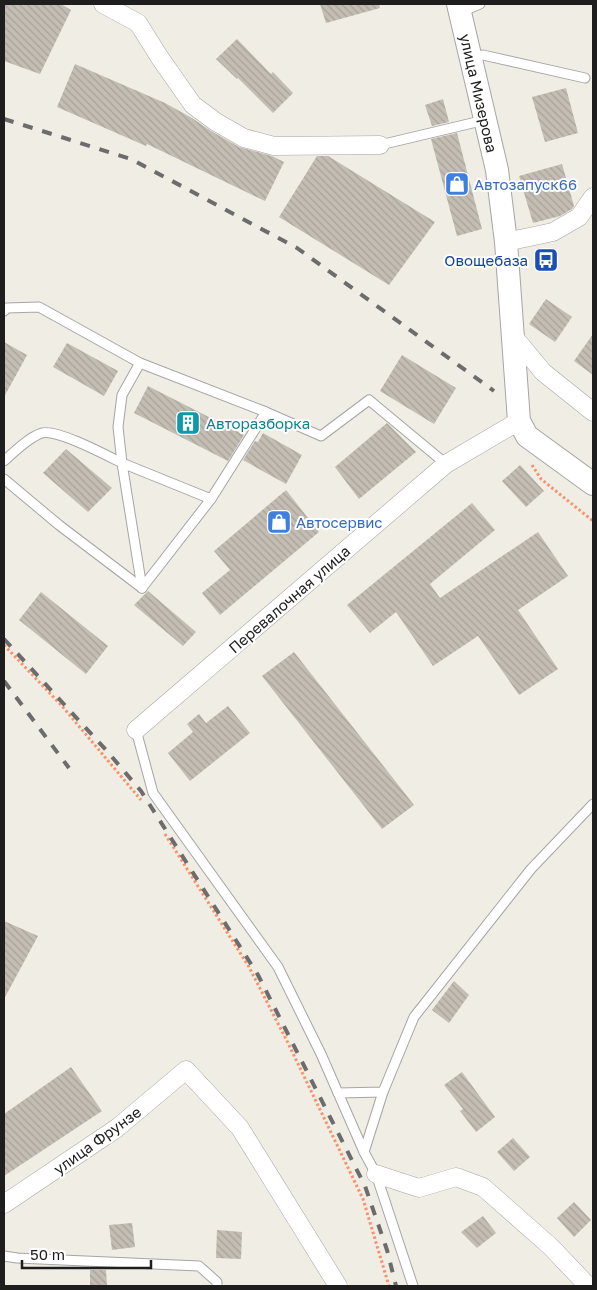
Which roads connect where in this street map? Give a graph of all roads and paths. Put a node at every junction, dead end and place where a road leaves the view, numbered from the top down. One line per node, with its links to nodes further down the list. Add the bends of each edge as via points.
1 (103, 4): 6 (street, via 138,23 193,105 244,138 274,146)
2 (466, 7): 3 (street, улица Мизерова)
3 (471, 57): 4 (lane, via 483,55); 5 (street, улица Мизерова)
4 (585, 78)
5 (486, 120): 6 (lane); 8 (street, улица Мизерова, via 497,170)
6 (380, 145)
7 (593, 197): 8 (street, via 579,217 553,232)
8 (506, 242): 10 (street, улица Мизерова)
9 (4, 311): 11 (lane, via 8,308 39,307)
10 (514, 337): 13 (street, via 543,372); 14 (street, улица Мизерова)
11 (140, 363): 12 (lane); 16 (lane, via 122,395 118,428)
12 (266, 412): 17 (lane, via 321,436 369,400); 20 (lane)
13 (593, 412)
14 (519, 421): 17 (street, Перевалочная улица); 19 (street, via 526,436)
15 (4, 461): 16 (lane, via 43,433 64,436)
16 (122, 463): 20 (lane); 21 (lane)
17 (446, 464): 23 (street, Перевалочная улица)
18 (4, 479): 21 (lane)
19 (593, 484)
20 (211, 500): 21 (lane)
21 (142, 588)
22 (4, 645): 24 (path, via 62,706)
23 (136, 730): 28 (lane, via 153,793 278,968)
24 (142, 801)
25 (592, 810): 27 (lane, via 531,869 414,1017)
26 (164, 832): 35 (path, via 249,967 288,1043 363,1199)
27 (383, 1092): 28 (lane); 29 (lane)
28 (338, 1093): 29 (lane)
29 (364, 1152): 30 (lane)
30 (376, 1174): 36 (lane); 37 (street, via 419,1188 456,1176 483,1187 551,1247)
31 (4, 1204): 34 (street, улица Фрунзе, via 117,1128 186,1070 240,1128)
32 (4, 1256): 33 (lane, via 199,1266 217,1282)
33 (217, 1286)
34 (338, 1286)
35 (389, 1286)
36 (413, 1286)
37 (588, 1286)

